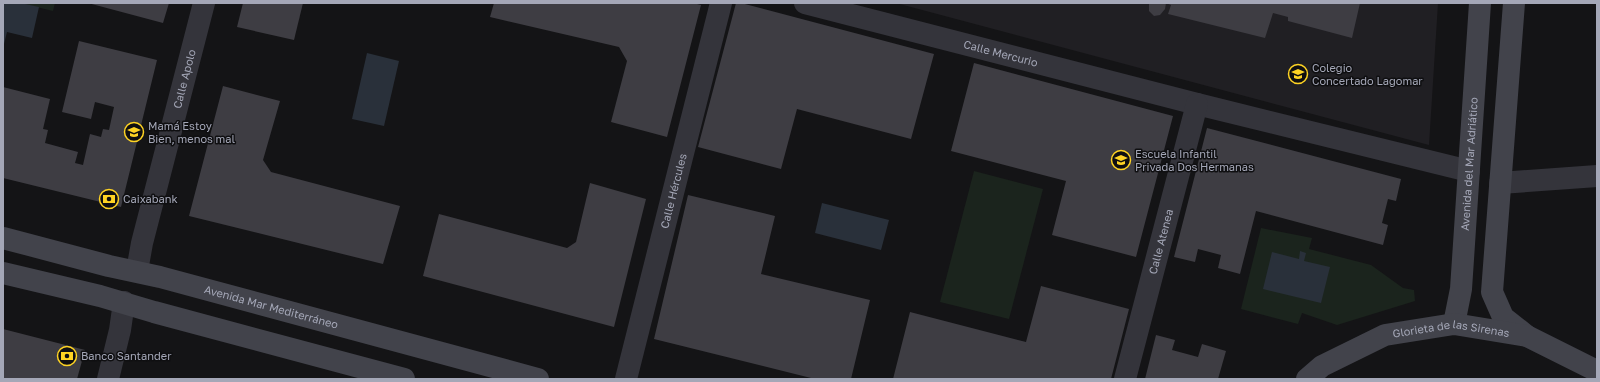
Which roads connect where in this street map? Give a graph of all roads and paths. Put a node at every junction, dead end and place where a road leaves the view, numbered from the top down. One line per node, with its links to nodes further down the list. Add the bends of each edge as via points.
1 (204, 3): 11 (street, Calle Apolo)
2 (721, 3): 20 (street, Calle Hércules)
3 (805, 3): 6 (street, Calle Mercurio)
4 (1480, 3): 7 (street, Avenida del Mar Adriático)
5 (1514, 3): 9 (street)
6 (1197, 104): 7 (street, Calle Mercurio); 21 (street, Calle Atenea)
7 (1469, 171): 14 (street, Avenida del Mar Adriático, via 1461,289)
8 (1597, 176): 9 (street)
9 (1500, 183): 15 (street, via 1492,292 1503,318)
10 (3, 238): 11 (street, Avenida Mar Mediterráneo)
11 (137, 271): 19 (street, Avenida Mar Mediterráneo)
12 (3, 273): 13 (street)
13 (124, 302): 17 (street); 18 (street)
14 (1454, 324): 15 (street, Glorieta de las Sirenas); 22 (street, Glorieta de las Sirenas, via 1385,335 1322,366)
15 (1528, 336): 16 (street, Glorieta de las Sirenas)
16 (1597, 373)
17 (108, 379)
18 (404, 379)
19 (538, 379)
20 (626, 379)
21 (1125, 379)
22 (1308, 379)

